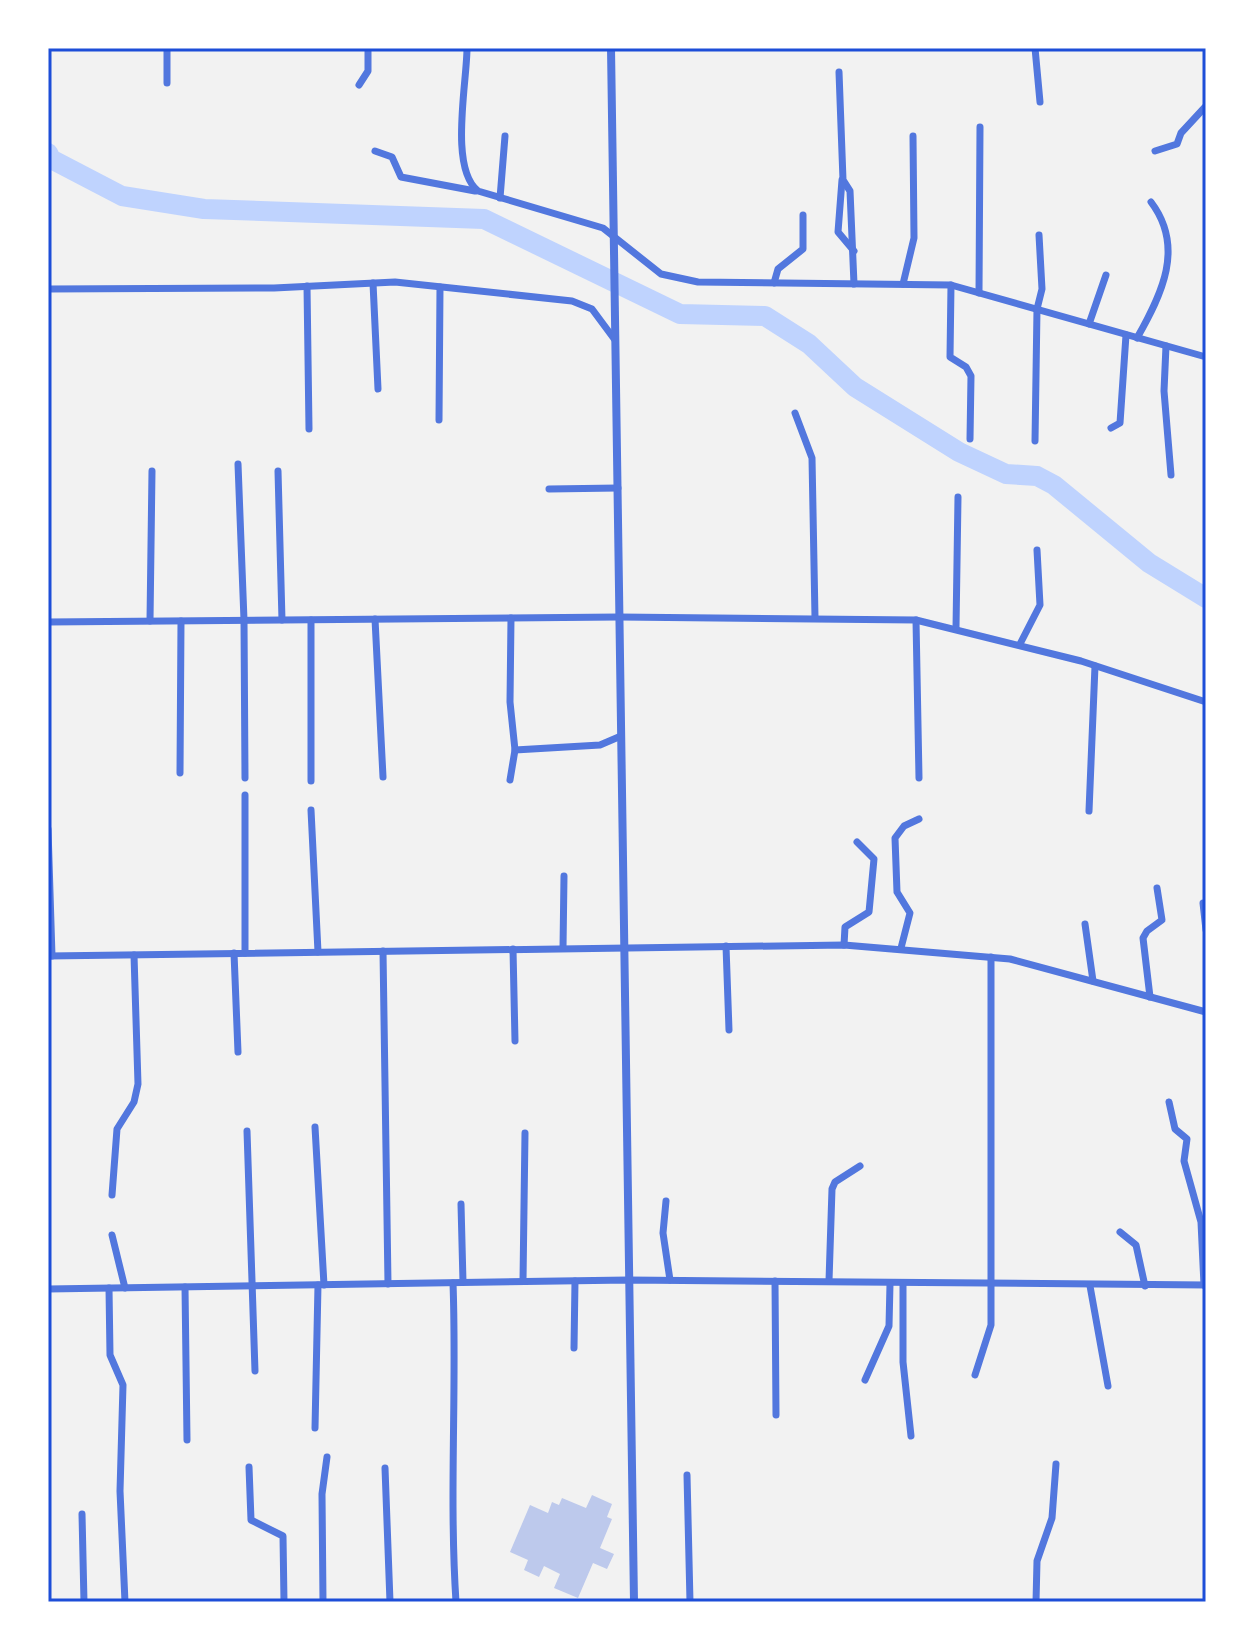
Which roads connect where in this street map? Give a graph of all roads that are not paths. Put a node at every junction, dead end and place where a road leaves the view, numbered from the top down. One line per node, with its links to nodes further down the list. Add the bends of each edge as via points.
1 (167, 48): 7 (street)
2 (368, 48): 8 (street, via 368,71)
3 (467, 48): 17 (street, via 461,146 467,180)
4 (611, 48): 22 (street)
5 (1035, 48): 9 (street)
6 (839, 72): 16 (street)
7 (167, 83)
8 (359, 85)
9 (1040, 102)
10 (1206, 106): 15 (street, via 1177,144)
11 (980, 127): 33 (street)
12 (505, 136): 18 (street)
13 (913, 136): 28 (street, via 914,238)
14 (375, 151): 17 (street, via 392,157 401,177)
15 (1155, 151)
16 (843, 180): 23 (street, via 850,191); 23 (street, via 838,232)
17 (478, 191): 18 (street)
18 (500, 198): 22 (street, via 603,228)
19 (1151, 202): 37 (street, via 1168,236 1167,279)
20 (803, 215): 26 (street, via 803,249 778,269)
21 (1039, 235): 34 (street, via 1042,289)
22 (614, 238): 26 (street, via 648,267 681,281); 38 (street)
23 (854, 251): 27 (street)
24 (1106, 275): 35 (street)
25 (373, 283): 30 (street); 31 (street); 41 (street)
26 (774, 283): 27 (street)
27 (854, 284): 28 (street)
28 (903, 284): 29 (street)
29 (951, 285): 33 (street); 46 (street, via 950,357 971,376)
30 (307, 286): 32 (street); 45 (street)
31 (440, 287): 38 (street, via 584,304); 43 (street)
32 (48, 289)
33 (979, 293): 34 (street)
34 (1037, 309): 35 (street); 47 (street)
35 (1089, 324): 36 (street)
36 (1126, 335): 37 (street); 44 (street, via 1120,423)
37 (1137, 338): 39 (street)
38 (616, 341): 52 (street)
39 (1166, 346): 40 (street); 51 (street)
40 (1206, 357)
41 (378, 389)
42 (795, 413): 57 (street, via 812,458)
43 (439, 420)
44 (1111, 428)
45 (309, 429)
46 (970, 439)
47 (1035, 441)
48 (238, 464): 60 (street)
49 (152, 471): 64 (street)
50 (278, 471): 61 (street)
51 (1171, 475)
52 (618, 488): 53 (street); 56 (street)
53 (549, 489)
54 (958, 497): 67 (street)
55 (1037, 550): 68 (street, via 1040,605)
56 (619, 617): 57 (street); 58 (street); 71 (street)
57 (815, 617): 63 (street)
58 (511, 618): 59 (street); 72 (street)
59 (375, 619): 62 (street); 74 (street)
60 (244, 620): 61 (street); 65 (street); 75 (street)
61 (282, 620): 62 (street)
62 (311, 620): 78 (street)
63 (916, 620): 67 (street); 76 (street)
64 (150, 621): 65 (street); 66 (street)
65 (181, 621): 73 (street)
66 (48, 622)
67 (956, 628): 68 (street)
68 (1020, 644): 69 (street)
69 (1095, 666): 70 (street); 81 (street)
70 (1206, 702)
71 (621, 736): 72 (street, via 600,745); 92 (street)
72 (515, 750): 77 (street)
73 (180, 773)
74 (383, 777)
75 (245, 778)
76 (919, 778)
77 (510, 780)
78 (311, 781)
79 (245, 795): 99 (street)
80 (311, 810): 97 (street)
81 (1089, 811)
82 (919, 819): 94 (street, via 895,838 897,892 910,913)
83 (48, 829): 101 (street)
84 (857, 842): 90 (street, via 874,859 873,894 869,912 845,927)
85 (564, 876): 93 (street)
86 (1157, 888): 104 (street, via 1162,920 1143,938)
87 (1206, 903): 89 (street)
88 (1085, 924): 103 (street)
89 (1206, 930)
90 (844, 945): 91 (street); 94 (street)
91 (726, 946): 92 (street); 106 (street)
92 (625, 947): 93 (street); 119 (street)
93 (563, 948): 95 (street)
94 (901, 948): 102 (street)
95 (513, 949): 96 (street); 107 (street)
96 (383, 951): 97 (street); 127 (street)
97 (318, 952): 99 (street)
98 (234, 953): 99 (street); 100 (street); 108 (street)
99 (245, 953)
100 (134, 955): 101 (street); 114 (street, via 138,1084 117,1129)
101 (50, 956)
102 (991, 957): 103 (street); 130 (street)
103 (1093, 981): 104 (street)
104 (1150, 997): 105 (street)
105 (1206, 1012)
106 (729, 1030)
107 (515, 1041)
108 (238, 1052)
109 (1169, 1102): 132 (street, via 1175,1129 1187,1139 1184,1161 1201,1222)
110 (315, 1127): 131 (street)
111 (247, 1131): 133 (street)
112 (525, 1133): 121 (street)
113 (860, 1166): 124 (street, via 832,1189)
114 (112, 1195)
115 (666, 1201): 120 (street, via 663,1233)
116 (461, 1204): 125 (street)
117 (1120, 1232): 135 (street, via 1136,1245)
118 (112, 1235): 138 (street)
119 (628, 1280): 120 (street); 122 (street); 161 (street)
120 (670, 1280): 123 (street)
121 (523, 1281): 122 (street); 125 (street)
122 (575, 1281): 140 (street)
123 (775, 1281): 124 (street); 145 (street)
124 (829, 1281): 128 (street)
125 (463, 1282): 126 (street)
126 (453, 1283): 127 (street); 160 (street)
127 (388, 1284): 131 (street)
128 (890, 1284): 129 (street); 143 (street, via 889,1326)
129 (903, 1284): 130 (street); 147 (street, via 903,1362)
130 (991, 1284): 134 (street); 142 (street, via 990,1335)
131 (321, 1285): 133 (street); 146 (street)
132 (1205, 1285): 135 (street)
133 (253, 1286): 136 (street); 141 (street)
134 (1090, 1286): 135 (street); 144 (street)
135 (1145, 1286)
136 (185, 1287): 138 (street); 148 (street)
137 (109, 1288): 138 (street); 139 (street); 156 (street, via 110,1355 123,1385)
138 (125, 1288)
139 (48, 1289)
140 (574, 1348)
141 (255, 1371)
142 (975, 1375)
143 (865, 1380)
144 (1108, 1386)
145 (776, 1415)
146 (315, 1428)
147 (911, 1436)
148 (187, 1440)
149 (327, 1457): 158 (street)
150 (1056, 1464): 163 (street, via 1052,1518 1037,1561)
151 (249, 1467): 157 (street, via 251,1520 283,1536)
152 (385, 1468): 159 (street)
153 (687, 1475): 162 (street)
154 (82, 1514): 155 (street)
155 (84, 1602)
156 (125, 1602)
157 (284, 1602)
158 (323, 1602)
159 (390, 1602)
160 (456, 1602)
161 (634, 1602)
162 (690, 1602)
163 (1036, 1602)

